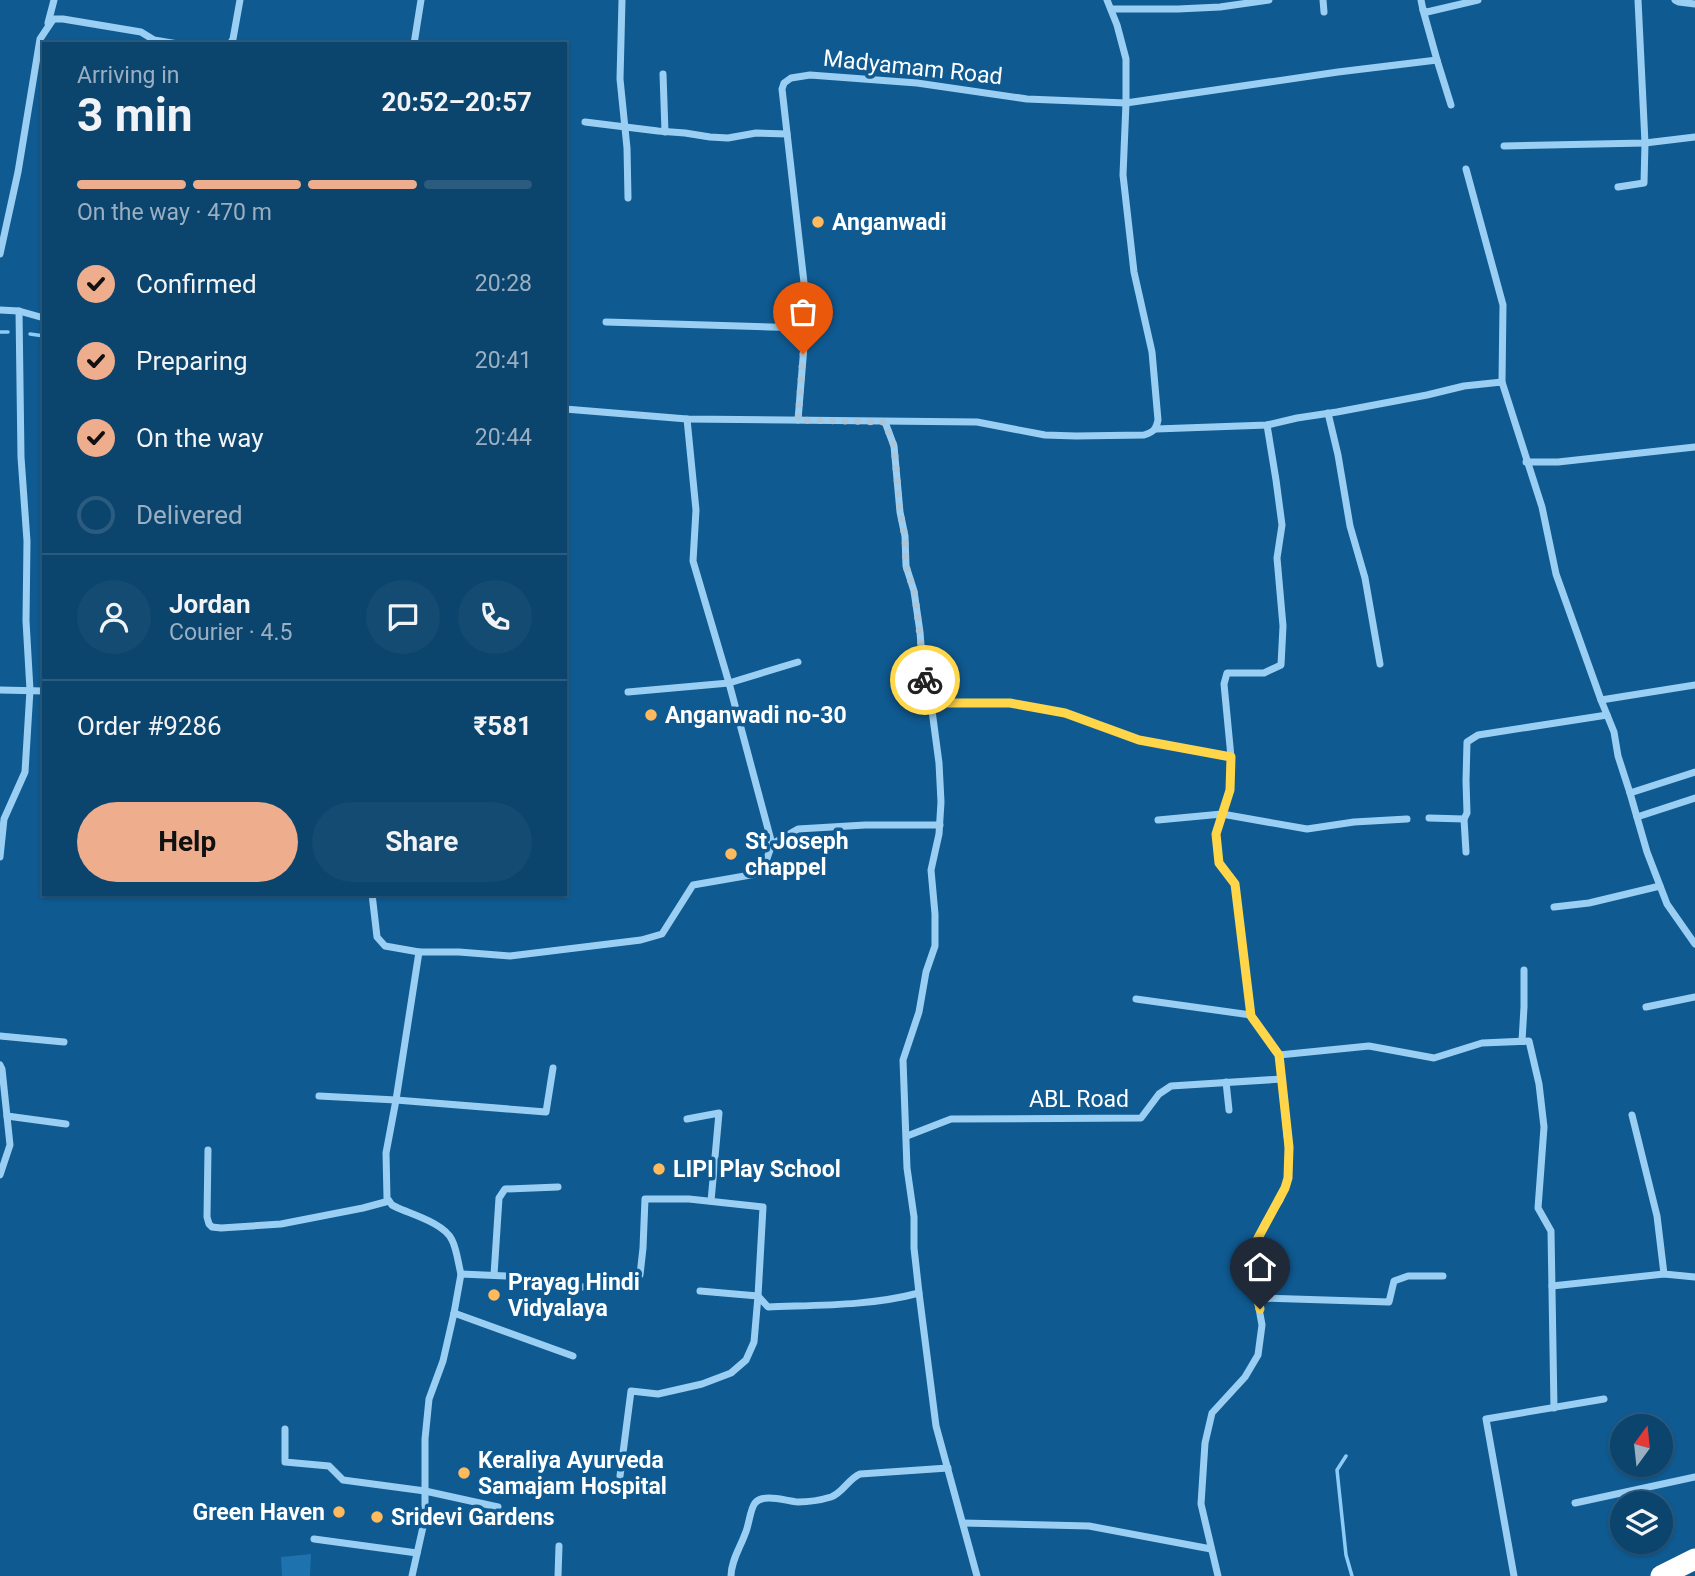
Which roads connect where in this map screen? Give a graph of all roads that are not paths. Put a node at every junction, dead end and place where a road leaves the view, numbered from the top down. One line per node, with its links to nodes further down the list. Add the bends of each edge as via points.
1 (54, 0): 16 (street)
2 (240, 0): 18 (street)
3 (421, 0): 19 (street)
4 (622, 0): 25 (street, via 620,79)
5 (1107, 0): 13 (street)
6 (1269, 0): 13 (street, via 1220,8)
7 (1323, 0): 15 (street)
8 (1421, 0): 14 (street)
9 (1478, 0): 14 (street)
10 (1638, 0): 29 (street)
11 (1675, 0): 12 (street)
12 (1695, 4)
13 (1111, 9): 22 (street, via 1126,59)
14 (1423, 10): 20 (street)
15 (1325, 12)
16 (46, 28): 17 (street, via 54,19 63,19 141,33); 34 (street, via 40,39)
17 (153, 42)
18 (231, 42)
19 (414, 42)
20 (1437, 60): 22 (street); 23 (street)
21 (663, 74): 26 (street)
22 (1126, 103): 27 (street, Madyamam Road, via 1027,99 917,83 810,75 784,83); 47 (street, via 1123,175 1133,272 1153,352)
23 (1451, 105)
24 (584, 122): 25 (street)
25 (625, 126): 26 (street); 33 (street)
26 (665, 132): 27 (street, via 728,138)
27 (787, 134): 39 (street, Madyamam Road)
28 (1695, 137): 29 (street)
29 (1645, 143): 30 (street); 32 (street, via 1644,183)
30 (1504, 146)
31 (1466, 169): 40 (street, via 1503,305)
32 (1618, 187)
33 (628, 198)
34 (0, 254)
35 (0, 310): 36 (street)
36 (19, 312): 37 (street); 55 (street)
37 (42, 318)
38 (606, 323): 39 (street)
39 (806, 328): 44 (street, Madyamam Road)
40 (1502, 382): 42 (street); 49 (street)
41 (567, 409): 43 (street)
42 (1328, 413): 46 (street); 51 (street, via 1350,526 1366,578)
43 (687, 419): 44 (street); 52 (street, via 696,510 692,561)
44 (798, 420): 45 (street)
45 (885, 422): 47 (street, via 977,422 1076,436 1144,435); 59 (street, via 894,446 906,566)
46 (1266, 425): 47 (street); 61 (street, via 1282,525 1277,558 1281,665 1264,673 1227,673 1224,684)
47 (1156, 429)
48 (1695, 447): 49 (street)
49 (1526, 462): 58 (street, via 1542,507 1556,574)
50 (798, 662): 52 (street)
51 (1380, 664)
52 (729, 683): 57 (street); 73 (street)
53 (1695, 685): 58 (street)
54 (0, 690): 55 (street)
55 (30, 690): 56 (street); 67 (street, via 25,772)
56 (42, 691)
57 (628, 692)
58 (1601, 700): 60 (street)
59 (931, 703): 61 (street, via 1010,703 1065,713 1139,740); 72 (street, via 939,763)
60 (1607, 715): 63 (street); 70 (street, via 1478,735 1467,742)
61 (1231, 757): 65 (street, via 1230,790)
62 (1695, 772): 63 (street)
63 (1630, 793): 66 (street)
64 (1695, 798): 66 (street)
65 (1222, 814): 69 (street, via 1307,829); 71 (street); 85 (street, via 1216,834 1219,863 1235,884)
66 (1637, 817): 76 (street)
67 (2, 818): 75 (street)
68 (1429, 818): 70 (street)
69 (1407, 819)
70 (1464, 819): 74 (street)
71 (1158, 820)
72 (940, 825): 73 (street, via 798,829); 101 (street, via 931,870 935,946 903,1060)
73 (772, 844): 80 (street, via 762,873 693,885 662,934 510,956)
74 (1466, 852)
75 (0, 857)
76 (1660, 886): 78 (street); 79 (street)
77 (372, 896): 80 (street, via 377,937 385,946)
78 (1554, 907)
79 (1695, 944)
80 (419, 952): 95 (street)
81 (1524, 970): 87 (street)
82 (1691, 998): 84 (street)
83 (1136, 999): 85 (street)
84 (1646, 1007)
85 (1251, 1016): 89 (street)
86 (0, 1036): 88 (street)
87 (1522, 1041): 89 (street, via 1482,1043 1434,1058 1369,1046); 112 (street, via 1529,1041 1539,1084 1544,1127 1538,1208 1551,1231)
88 (64, 1042)
89 (1279, 1055): 92 (street)
90 (0, 1065): 98 (street)
91 (553, 1068): 95 (street, via 547,1112)
92 (1282, 1079): 93 (street, ABL Road); 116 (street, via 1288,1178 1253,1255)
93 (1226, 1082): 96 (street); 101 (street, ABL Road, via 1171,1086 1141,1118 951,1119)
94 (319, 1096): 95 (street)
95 (397, 1100): 105 (street, via 386,1153)
96 (1229, 1110)
97 (1632, 1115): 108 (street, via 1657,1216)
98 (7, 1116): 100 (street); 103 (street, via 10,1145)
99 (687, 1119): 106 (street, via 719,1114)
100 (66, 1124)
101 (907, 1136): 114 (street)
102 (208, 1150): 105 (street, via 207,1217 212,1227 281,1224)
103 (0, 1175)
104 (558, 1186): 109 (street, via 505,1189 499,1198)
105 (389, 1201): 107 (street, via 449,1234)
106 (711, 1201): 109 (street, via 645,1199 640,1275 619,1283 582,1287); 115 (street, via 763,1208)
107 (461, 1274): 109 (street); 117 (street)
108 (1664, 1274): 111 (street); 112 (street)
109 (494, 1275)
110 (1443, 1276): 116 (street, via 1408,1276 1394,1281 1389,1302)
111 (1695, 1277)
112 (1552, 1286): 120 (street)
113 (700, 1291): 115 (street)
114 (919, 1293): 115 (street, via 897,1299 768,1307); 122 (street, via 936,1426)
115 (758, 1296): 123 (street, via 754,1342 746,1360 731,1373 658,1394 631,1391)
116 (1258, 1298): 131 (street, via 1262,1325 1258,1355 1212,1413 1205,1443 1201,1504)
117 (454, 1313): 118 (street); 125 (street, via 429,1399)
118 (573, 1356)
119 (1604, 1399): 120 (street)
120 (1554, 1408): 139 (street, via 1486,1419)
121 (285, 1429): 125 (street, via 285,1462 329,1466 343,1480)
122 (947, 1468): 128 (street); 136 (street, via 860,1474 834,1497 818,1500 757,1500)
123 (620, 1476)
124 (1695, 1477): 126 (street)
125 (425, 1491): 127 (street); 132 (street)
126 (1575, 1503)
127 (498, 1507)
128 (963, 1523): 131 (street, via 1088,1526); 137 (street)
129 (314, 1539): 132 (street)
130 (559, 1546): 135 (street)
131 (1211, 1549): 138 (street)
132 (417, 1553): 134 (street)
133 (1695, 1559): 140 (highway)
134 (412, 1576)
135 (558, 1576)
136 (731, 1576)
137 (977, 1576)
138 (1218, 1576)
139 (1514, 1576)
140 (1661, 1576)

